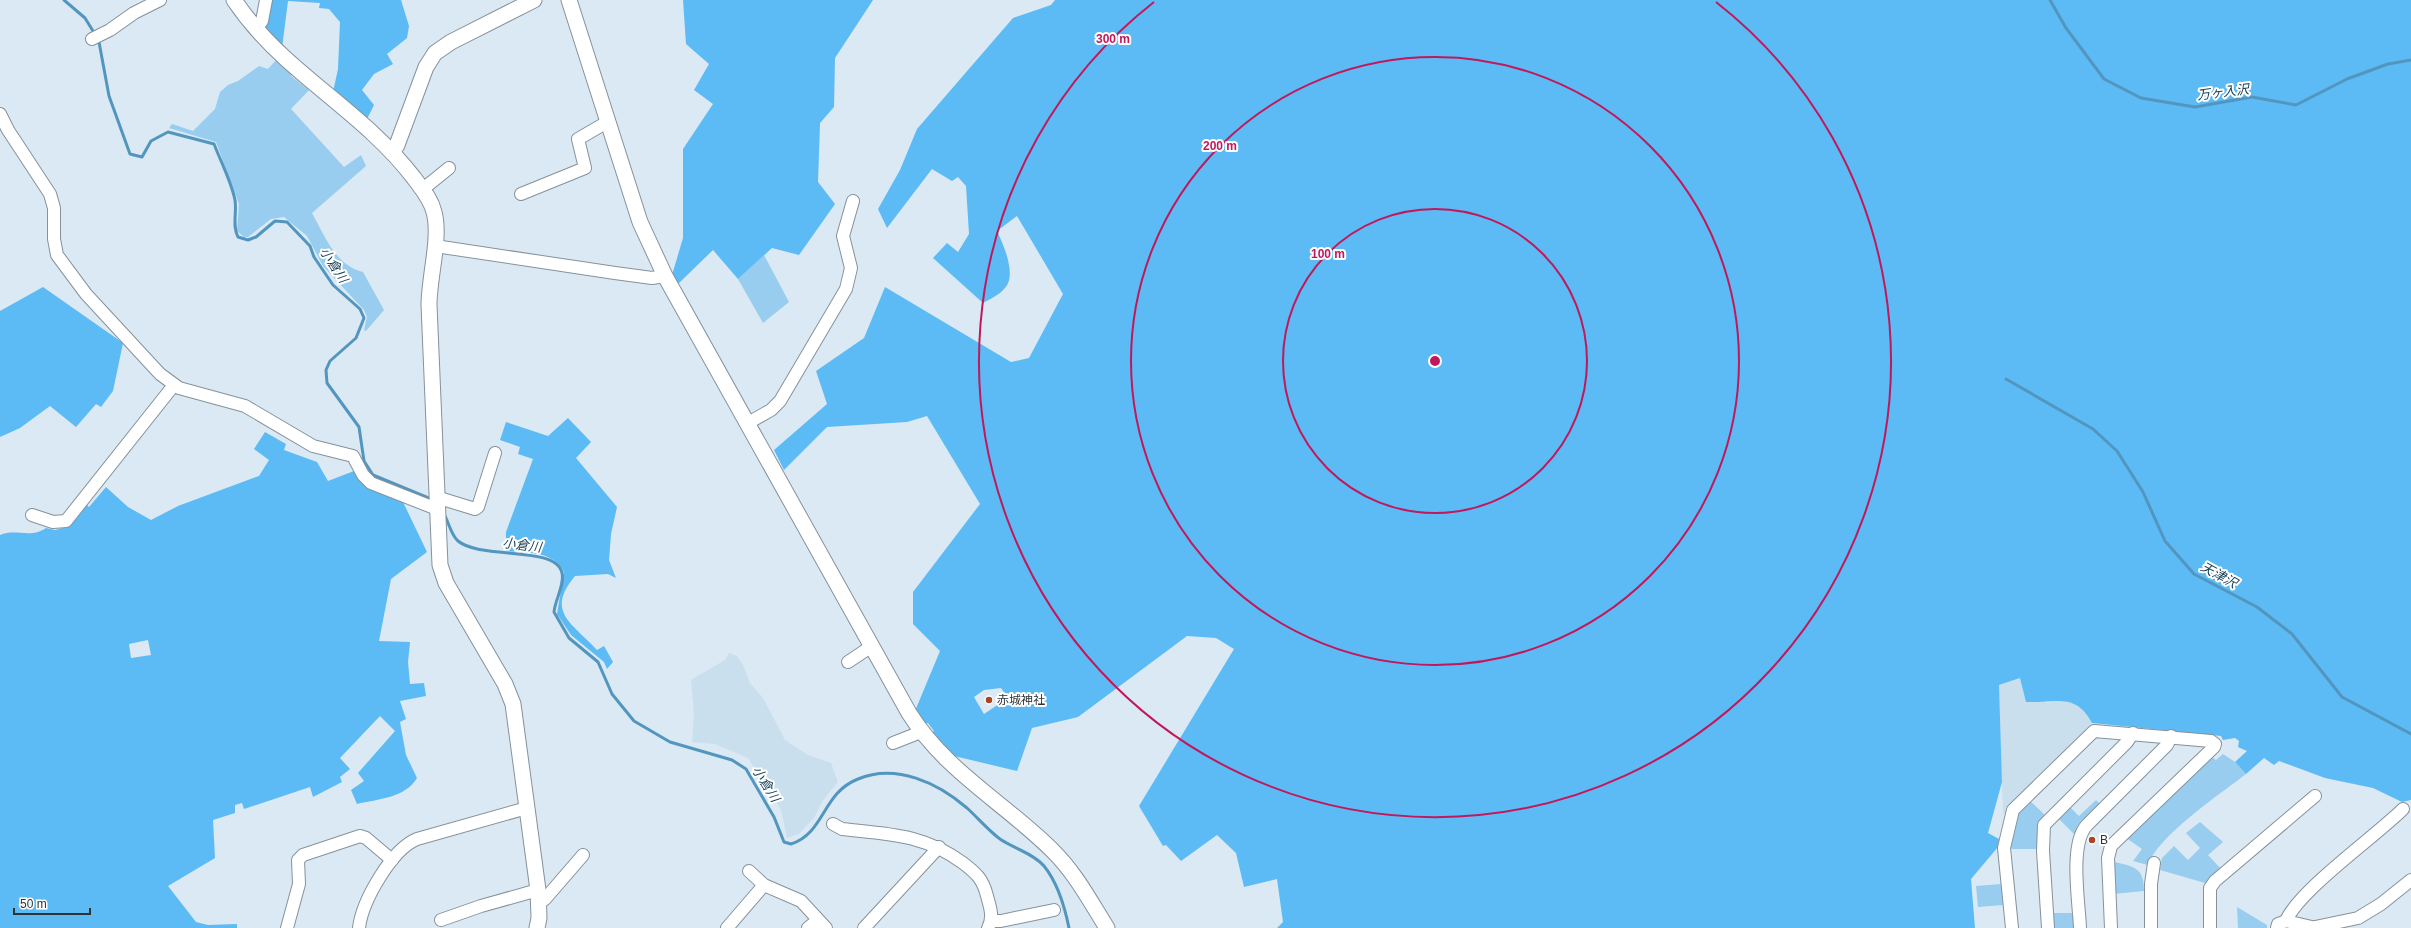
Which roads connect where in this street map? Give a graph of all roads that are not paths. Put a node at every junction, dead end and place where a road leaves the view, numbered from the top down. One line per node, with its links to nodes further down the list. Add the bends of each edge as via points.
1 (160, 0): 7 (street, via 134,12 110,30)
2 (234, 0): 6 (street)
3 (266, 0): 6 (street, via 262,21)
4 (534, 0): 10 (street, via 451,42 435,53 426,67)
5 (569, 0): 9 (street)
6 (256, 29): 10 (street, via 286,59)
7 (92, 39)
8 (0, 114): 17 (street, via 50,194 54,208 55,249 60,260 110,322)
9 (609, 120): 13 (street, via 578,139 585,168); 16 (street, via 640,222)
10 (393, 151): 12 (street)
11 (449, 168): 12 (street)
12 (423, 189): 15 (street, via 434,211)
13 (521, 194)
14 (852, 201): 18 (street, via 843,236 851,268 846,289 780,401 771,410)
15 (434, 246): 16 (street, via 652,278); 20 (street, via 429,292)
16 (665, 276): 18 (street)
17 (174, 385): 20 (street, via 245,406 299,440 320,449 352,456 371,483); 21 (street, via 66,521 52,522)
18 (748, 424): 22 (street)
19 (495, 453): 20 (street, via 478,507 475,509)
20 (437, 503): 29 (street, via 442,574 513,704)
21 (32, 515)
22 (872, 646): 23 (street); 24 (street)
23 (848, 662)
24 (921, 732): 27 (street); 51 (street, via 946,759 1054,852 1076,877)
25 (2133, 733): 26 (street); 52 (street, via 2094,730 2013,810 2004,848); 53 (street, via 2044,825 2043,851)
26 (2171, 736): 54 (street, via 2167,745 2080,836 2077,850); 55 (street, via 2207,740 2215,746 2111,846 2108,858)
27 (893, 743)
28 (2315, 796): 57 (street, via 2214,881 2210,888)
29 (527, 808): 34 (street, via 417,839 399,851); 39 (street)
30 (2403, 809): 44 (street, via 2318,884 2293,908)
31 (833, 824): 32 (street, via 842,829 913,838)
32 (939, 848): 43 (street, via 981,878 991,911); 50 (street)
33 (583, 855): 39 (street, via 545,899)
34 (392, 860): 46 (street, via 360,836 303,855 298,860 299,884); 47 (street, via 363,908)
35 (2154, 863): 56 (street, via 2151,884)
36 (749, 871): 38 (street)
37 (2411, 880): 58 (street, via 2381,904 2358,918)
38 (764, 885): 42 (street, via 794,896); 48 (street)
39 (538, 896): 41 (street, via 481,906); 45 (street)
40 (1054, 910): 43 (street)
41 (441, 920)
42 (822, 924): 49 (street)
43 (990, 924)
44 (2281, 924): 58 (street)
45 (538, 927)
46 (287, 928)
47 (360, 928)
48 (727, 928)
49 (808, 928)
50 (864, 928)
51 (1107, 928)
52 (2012, 928)
53 (2048, 928)
54 (2080, 928)
55 (2111, 928)
56 (2151, 928)
57 (2210, 928)
58 (2316, 928)

